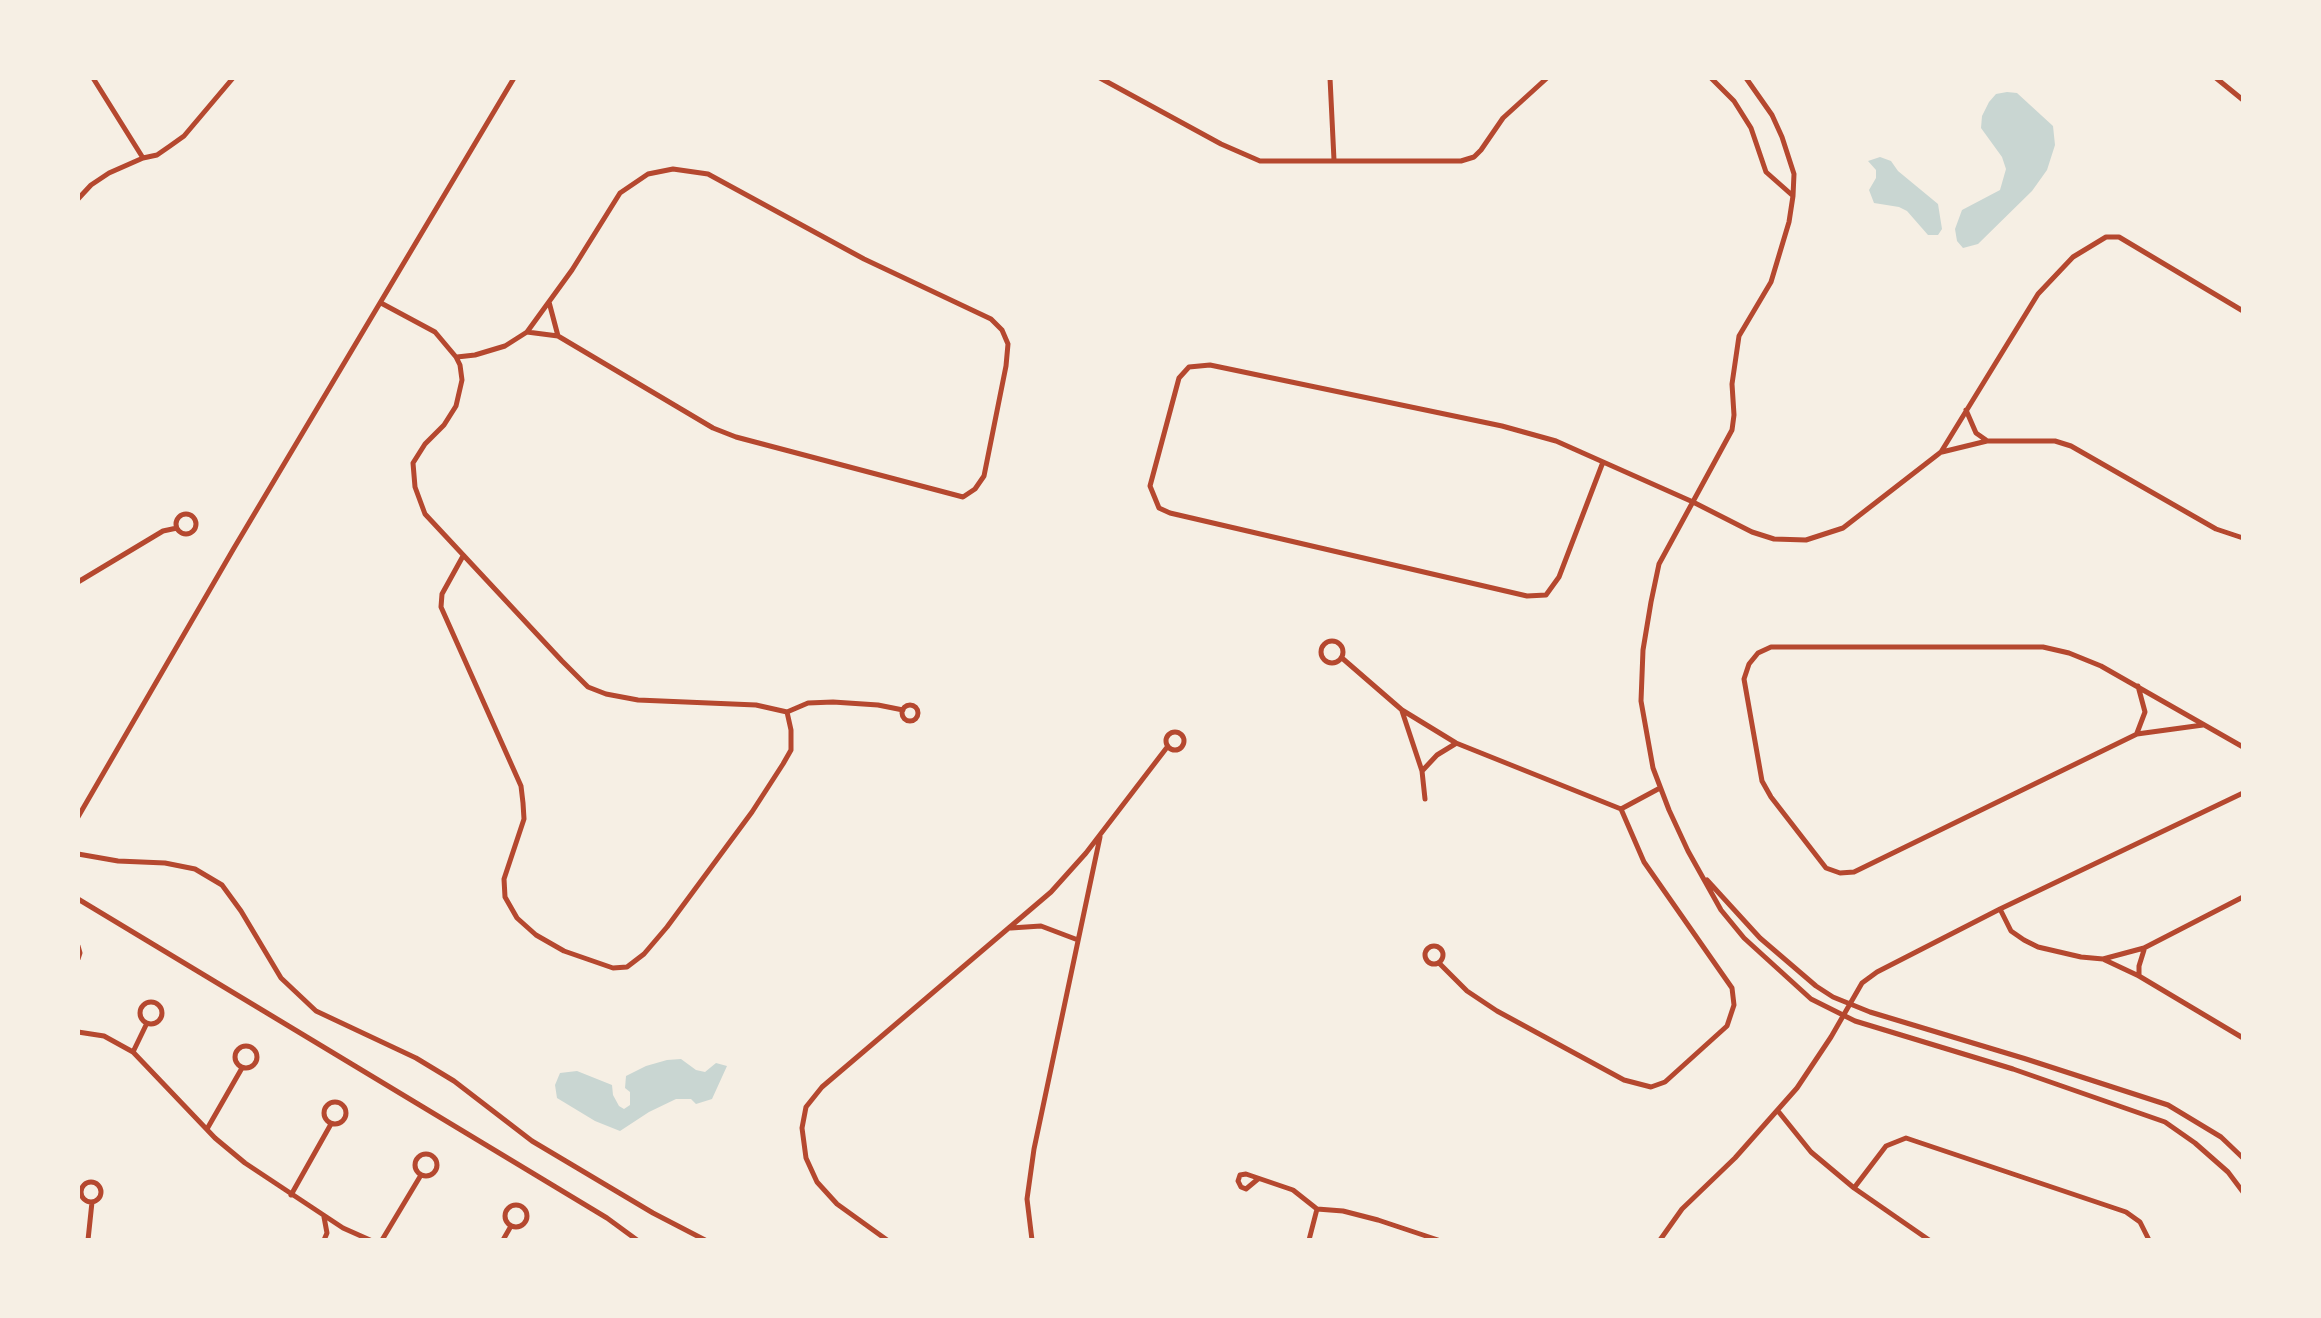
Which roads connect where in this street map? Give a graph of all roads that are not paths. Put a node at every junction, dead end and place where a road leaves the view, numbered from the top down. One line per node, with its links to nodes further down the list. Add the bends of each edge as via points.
1 (93, 78): 11 (street)
2 (233, 78): 11 (street, via 184,136)
3 (514, 78): 16 (street)
4 (1100, 78): 12 (street, via 1260,161)
5 (1330, 78): 12 (street)
6 (1547, 78): 12 (street, via 1503,118 1474,157)
7 (1711, 78): 13 (street, via 1751,128 1766,172)
8 (1746, 78): 13 (street, via 1782,137 1794,174)
9 (2216, 78): 10 (street)
10 (2243, 100)
11 (143, 158): 14 (street, via 98,179)
12 (1334, 160)
13 (1793, 196): 25 (street, via 1771,282 1739,336 1732,430)
14 (78, 199)
15 (548, 302): 18 (street); 19 (street); 19 (street, via 620,193 648,174 673,169 708,174 864,259 991,319 1008,344 984,476 963,497 713,428)
16 (381, 303): 20 (street, via 435,332); 45 (street)
17 (2243, 311): 21 (street, via 2119,237 2106,237 2073,257 2038,294)
18 (527, 332): 19 (street); 20 (street, via 505,346)
19 (558, 336)
20 (456, 357): 28 (street, via 462,380 456,406 413,463 425,514)
21 (1966, 410): 22 (street, via 1976,433); 23 (street)
22 (1987, 441): 23 (street); 27 (street, via 2055,441 2071,446 2216,529)
23 (1941, 452): 25 (street, via 1843,528 1806,540 1752,532)
24 (1603, 462): 24 (street, via 1559,577 1546,595 1527,596 1170,513 1159,508 1150,486 1179,378 1189,367 1210,365 1502,426 1556,441); 25 (street)
25 (1693, 502): 41 (street, via 1659,564 1643,650 1641,701)
26 (177, 528): 26 (street, via 191,533 196,528 193,516 183,515); 29 (street, via 163,531)
27 (2243, 538)
28 (463, 556): 34 (street, via 588,687 638,700 756,705); 34 (street, via 442,594 441,607 521,786 524,819 504,879 505,897 517,918 564,951 613,968 627,967 644,954 783,764 791,750)
29 (78, 582)
30 (1342, 658): 30 (street, via 1325,661 1324,644 1337,642); 33 (street)
31 (2138, 686): 35 (street); 36 (street, via 2145,712); 36 (street, via 2069,653 2043,647 1771,647 1758,653 1744,679 1762,781 1826,868 1840,873 1854,872)
32 (903, 710): 34 (street, via 833,702 808,703)
33 (1402, 710): 37 (street); 40 (street)
34 (787, 712)
35 (2203, 725): 36 (street); 39 (street)
36 (2137, 734)
37 (1456, 743): 40 (street); 44 (street)
38 (1168, 746): 46 (street)
39 (2243, 747)
40 (1422, 771): 43 (street)
41 (1660, 788): 44 (street); 48 (street)
42 (2243, 793): 51 (street)
43 (1425, 799)
44 (1621, 809): 58 (street, via 1644,862 1732,988 1734,1005 1727,1026 1665,1082 1651,1087 1624,1080 1497,1011)
45 (78, 817)
46 (1100, 835): 52 (street, via 1051,892); 53 (street)
47 (78, 854): 87 (street, via 195,869 222,885 281,978 316,1011 454,1081 532,1141)
48 (1699, 870): 60 (street, via 1780,956 1816,986); 61 (street, via 1744,938 1801,991)
49 (2243, 897): 55 (street)
50 (78, 899): 86 (street)
51 (2000, 909): 57 (street, via 2011,931 2038,947); 60 (street, via 1877,972 1862,983)
52 (1011, 928): 53 (street, via 1041,926); 88 (street, via 822,1087 806,1107 806,1158 817,1182 837,1204)
53 (1078, 940): 89 (street, via 1034,1149 1027,1199)
54 (78, 946): 56 (street)
55 (2144, 948): 57 (street); 59 (street)
56 (78, 959)
57 (2103, 959): 59 (street)
58 (1439, 963)
59 (2139, 976): 64 (street)
60 (1850, 1004): 61 (street); 70 (street, via 2168,1105 2221,1137)
61 (1844, 1016): 67 (street); 74 (street, via 2165,1122 2228,1172)
62 (147, 1023): 62 (street, via 162,1017 155,1002 140,1011); 65 (street)
63 (78, 1032): 65 (street, via 104,1036)
64 (2243, 1038)
65 (133, 1052): 69 (street)
66 (242, 1068): 66 (street, via 256,1061 250,1047 236,1052); 69 (street)
67 (1778, 1111): 73 (street, via 1811,1152); 92 (street, via 1682,1209)
68 (331, 1124): 68 (street, via 345,1117 339,1102 324,1111); 75 (street)
69 (207, 1129): 75 (street)
70 (2243, 1158)
71 (421, 1175): 71 (street, via 434,1172 433,1156 417,1159); 84 (street)
72 (1258, 1179): 77 (street, via 1293,1190)
73 (1854, 1188): 93 (street); 94 (street, via 1886,1146 1906,1138 2126,1212 2140,1222)
74 (2243, 1192)
75 (291, 1195): 78 (street)
76 (92, 1202): 76 (street, via 101,1194 92,1182 81,1192); 80 (street)
77 (1317, 1209): 90 (street); 91 (street, via 1343,1211)
78 (323, 1216): 81 (street); 83 (street)
79 (511, 1226): 79 (street, via 527,1220 520,1205 507,1210); 85 (street)
80 (88, 1240)
81 (324, 1240)
82 (360, 1240): 83 (street)
83 (368, 1240)
84 (382, 1240)
85 (503, 1240)
86 (637, 1240)
87 (705, 1240)
88 (887, 1240)
89 (1032, 1240)
90 (1309, 1240)
91 (1438, 1240)
92 (1660, 1240)
93 (1929, 1240)
94 (2149, 1240)

